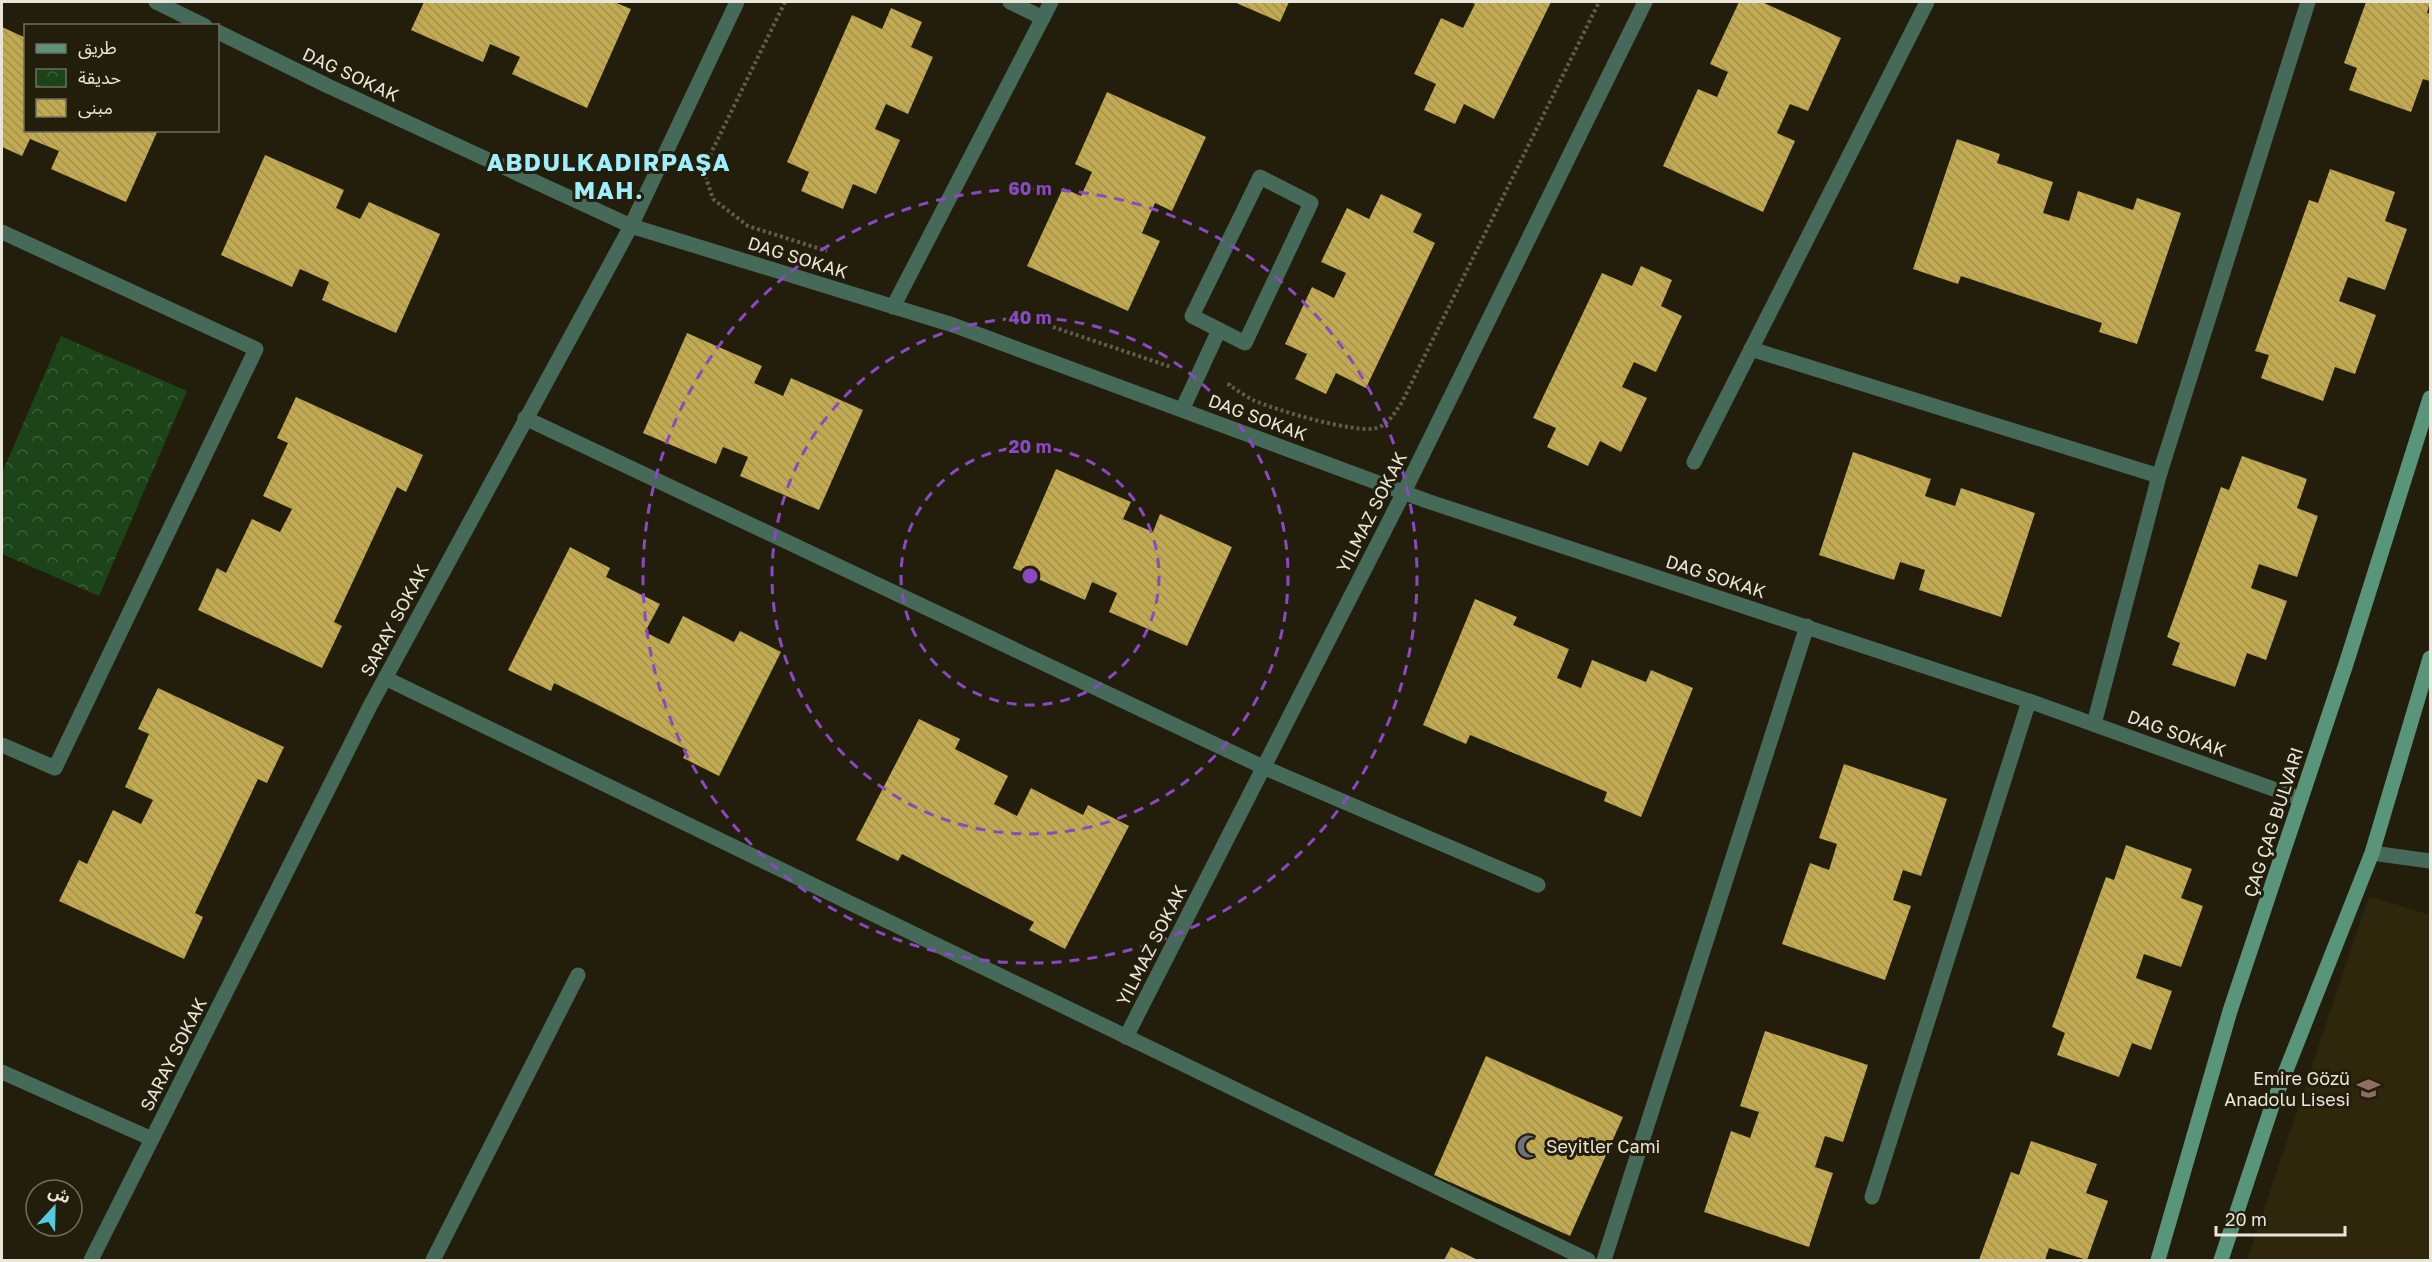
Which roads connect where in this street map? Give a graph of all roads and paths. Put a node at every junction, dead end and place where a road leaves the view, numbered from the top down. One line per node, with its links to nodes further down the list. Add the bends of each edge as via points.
1 (156, 2): 10 (street)
2 (737, 2): 12 (street, SARAY SOKAK)
3 (1010, 2): 9 (street)
4 (1052, 2): 9 (street)
5 (1599, 2): 16 (path, via 1402,402 1387,423 1374,429 1349,426 1291,414 1252,400 1229,385)
6 (1645, 2): 23 (street)
7 (1927, 2): 17 (street)
8 (2308, 2): 22 (street)
9 (1043, 18): 14 (street)
10 (201, 24)
11 (219, 32): 12 (street, DAĞ SOKAK)
12 (631, 226): 14 (street, DAĞ SOKAK); 20 (street, SARAY SOKAK)
13 (2, 232): 29 (street, via 256,349 55,768)
14 (893, 307): 19 (street, DAĞ SOKAK, via 953,325)
15 (1220, 330): 16 (street); 16 (street, via 1192,316 1260,177 1311,203); 19 (street)
16 (1245, 343)
17 (1751, 349): 21 (street); 22 (street)
18 (2430, 398): 31 (main road)
19 (1182, 410): 23 (street, DAĞ SOKAK)
20 (525, 418): 26 (street, SARAY SOKAK); 30 (street)
21 (1694, 462)
22 (2159, 476): 28 (street)
23 (1404, 492): 24 (street, DAĞ SOKAK); 30 (street)
24 (1807, 626): 27 (street, DAĞ SOKAK); 43 (street)
25 (2430, 658): 32 (main road)
26 (385, 678): 36 (street); 38 (street, SARAY SOKAK)
27 (2029, 700): 28 (street, DAĞ SOKAK); 39 (street)
28 (2094, 724): 31 (street, DAĞ SOKAK)
29 (2, 745)
30 (1263, 767): 34 (street); 36 (street)
31 (2301, 799): 44 (main road, via 2230,1011)
32 (2372, 853): 33 (street); 45 (main road, via 2272,1106)
33 (2430, 861)
34 (1538, 885)
35 (578, 975): 41 (street)
36 (1126, 1036): 42 (street)
37 (2, 1072): 38 (street)
38 (152, 1139): 40 (street, SARAY SOKAK)
39 (1872, 1197)
40 (91, 1260)
41 (436, 1260)
42 (1588, 1260)
43 (1604, 1260)
44 (2158, 1260)
45 (2221, 1260)

